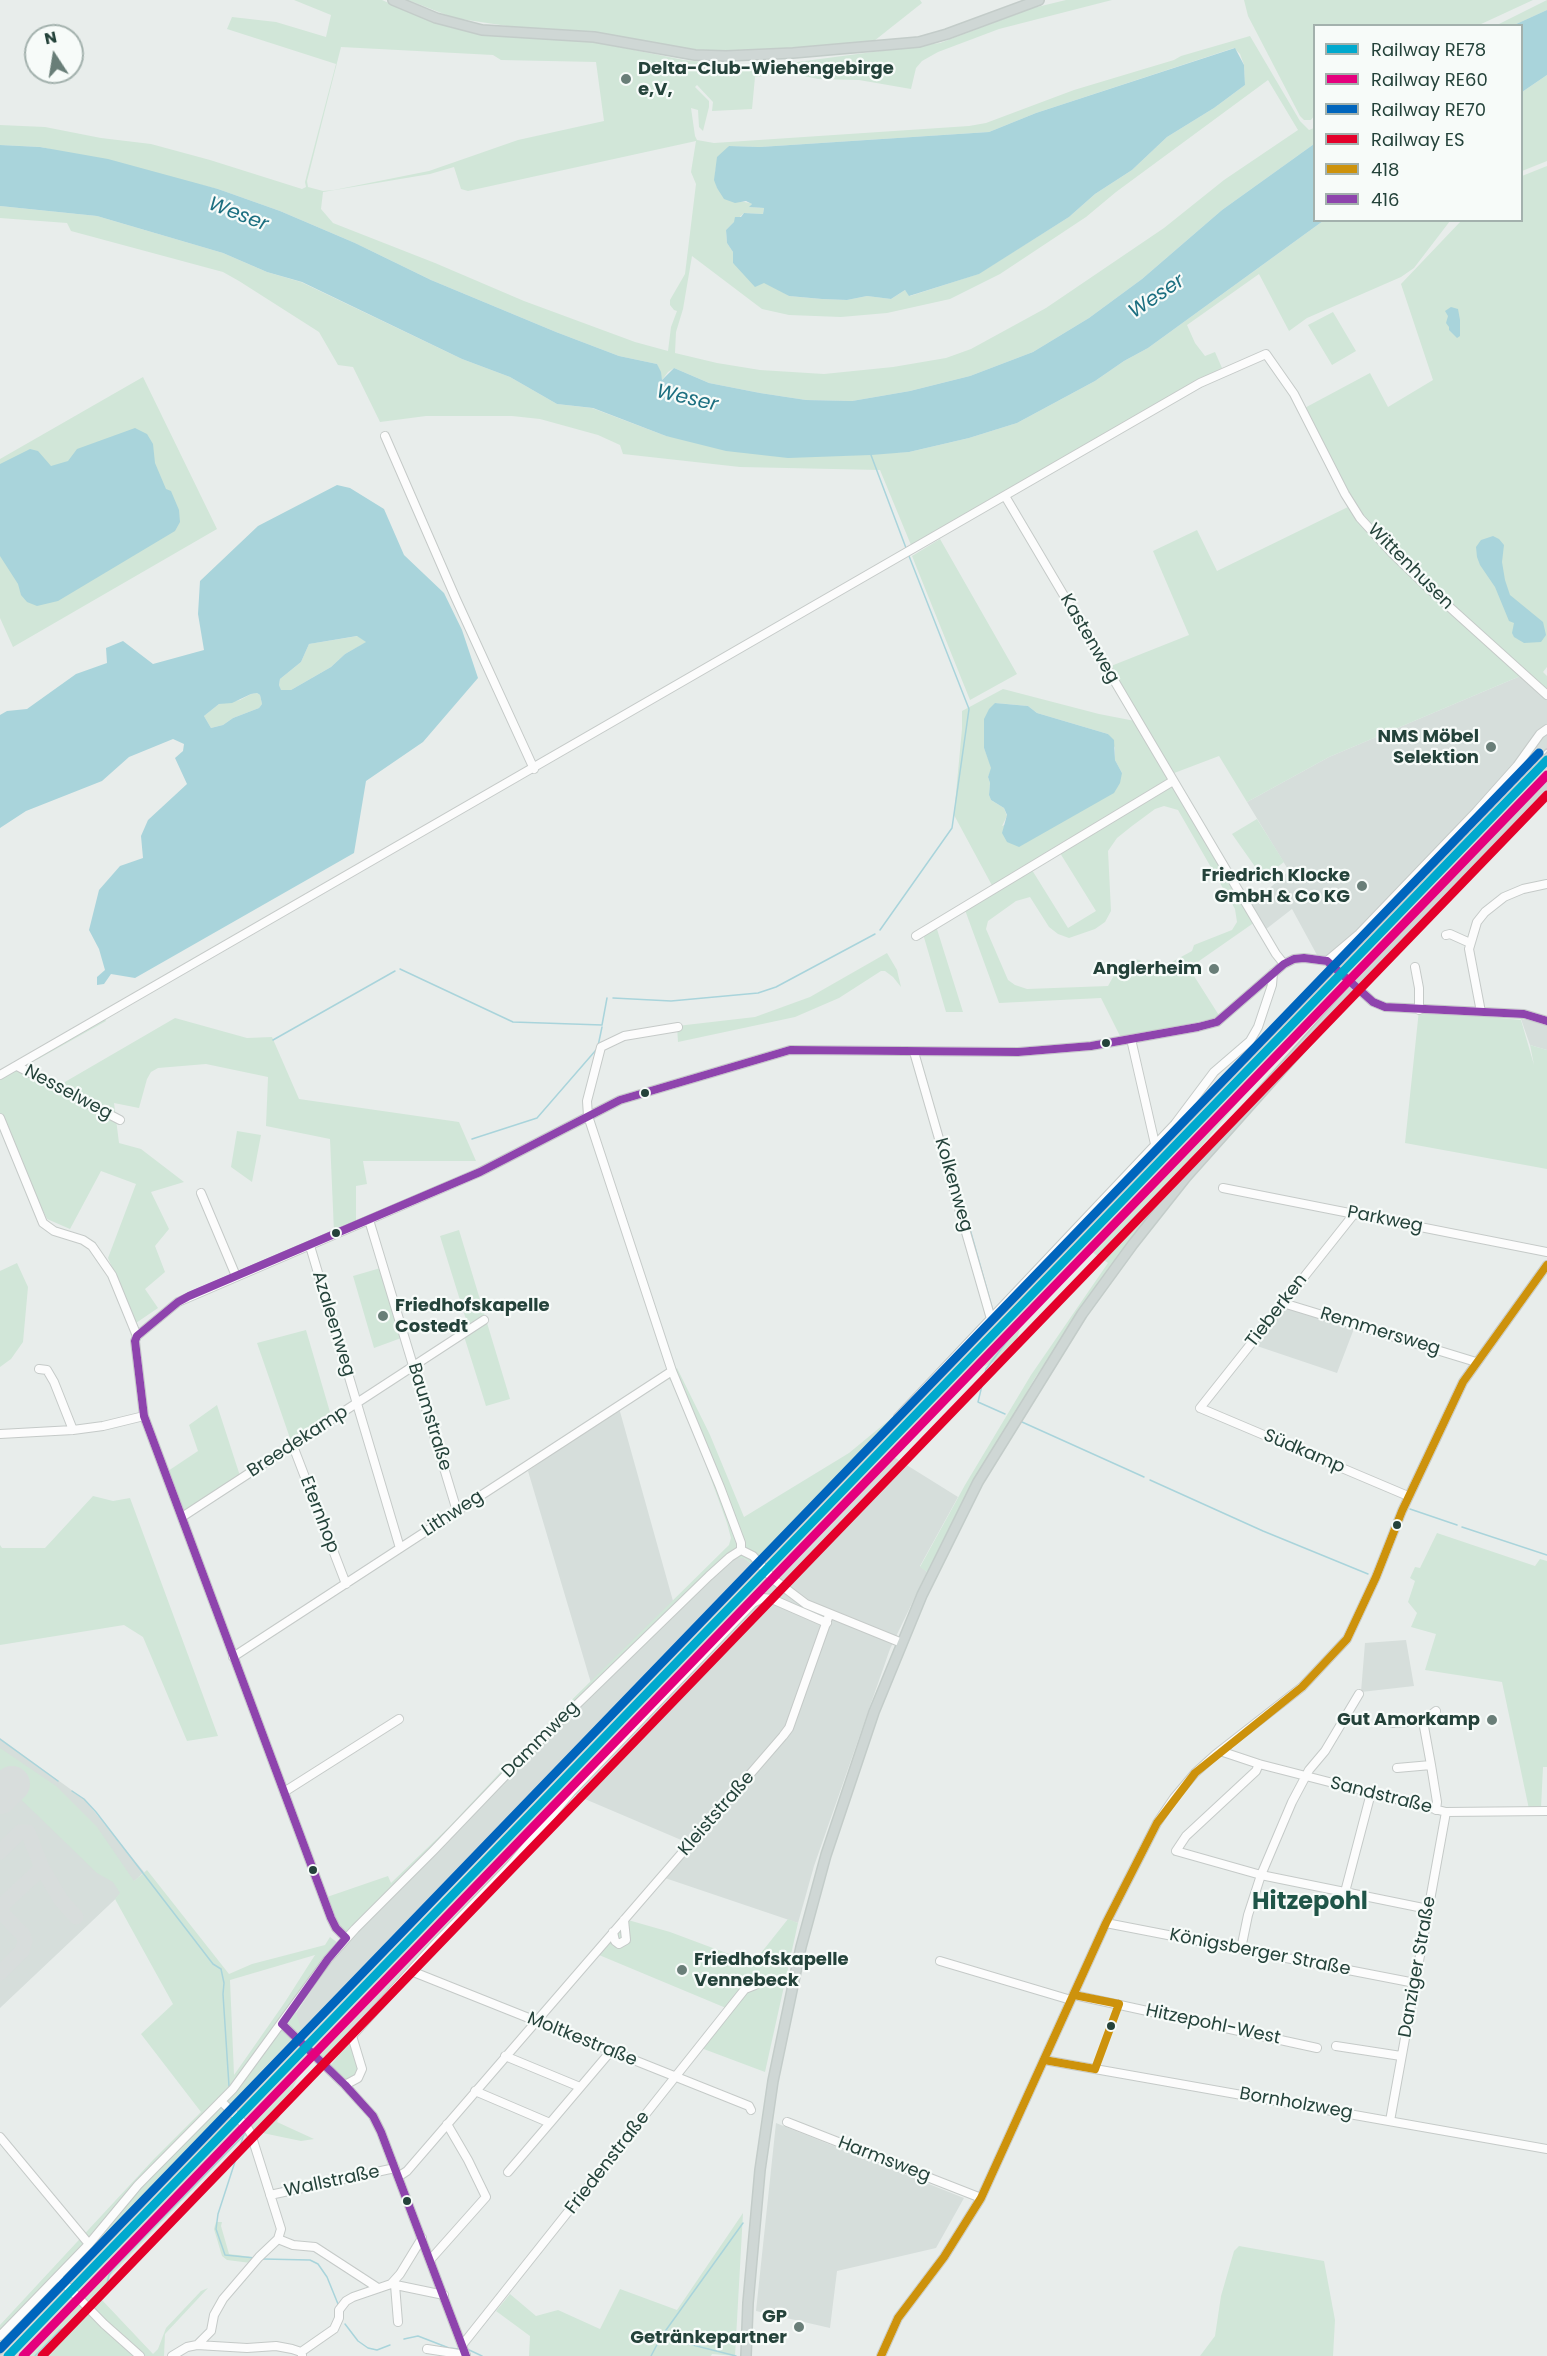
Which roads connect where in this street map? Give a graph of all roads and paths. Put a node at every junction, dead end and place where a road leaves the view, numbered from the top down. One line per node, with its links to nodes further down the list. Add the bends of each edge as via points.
1 (393, 0): 2 (main road, via 436,18 482,30 594,37 678,53 726,56 919,42)
2 (1039, 0)
3 (385, 436): 7 (street)
4 (1005, 496): 5 (street, Wittenhusen, via 1200,383 1266,354 1294,394 1360,518 1416,576); 7 (street); 8 (street, Kastenweg)
5 (1547, 695)
6 (1547, 729): 14 (street, via 1476,812 1359,934)
7 (534, 769): 24 (street)
8 (1173, 781): 12 (street); 15 (street, Kastenweg)
9 (1547, 785): 60 (main road, bridge, via 1350,993 1181,1182 1126,1253 1082,1314 978,1482)
10 (1547, 884): 13 (street, via 1513,892 1494,904 1478,922)
11 (1446, 934): 13 (street)
12 (916, 936)
13 (1470, 943): 19 (street)
14 (1327, 961): 15 (street, via 1304,958); 18 (street, via 1372,1002)
15 (1284, 964): 17 (street)
16 (1415, 967): 18 (street)
17 (1273, 974): 22 (street, via 1217,1022); 29 (street, via 1258,1027 1250,1041 1214,1072)
18 (1419, 1010): 19 (street)
19 (1481, 1012): 20 (street)
20 (1545, 1018)
21 (678, 1027): 26 (street, via 624,1036 601,1047 587,1101)
22 (1131, 1039): 23 (street, via 1018,1052); 29 (street)
23 (914, 1052): 26 (street, via 790,1050 647,1090); 39 (street, Kolkenweg)
24 (17, 1066): 25 (street); 28 (street, Nesselweg)
25 (0, 1075)
26 (588, 1116): 33 (street, via 495,1165); 45 (street)
27 (0, 1118): 41 (street, via 43,1222 54,1231 92,1246 112,1275)
28 (120, 1120)
29 (1155, 1144): 39 (street)
30 (1223, 1188): 32 (street, Parkweg)
31 (201, 1193): 37 (street)
32 (1354, 1214): 35 (street, Parkweg); 38 (street, Tieberken)
33 (369, 1220): 34 (street); 43 (street, Baumstraße)
34 (310, 1246): 37 (street); 46 (street, Azaleenweg)
35 (1547, 1252)
36 (1547, 1265): 42 (street)
37 (236, 1276): 41 (street, via 178,1302)
38 (1284, 1303): 42 (street, Remmersweg); 47 (street, Tieberken)
39 (991, 1318): 49 (street)
40 (484, 1320): 43 (street, Breedekamp)
41 (137, 1336): 48 (street)
42 (1476, 1362): 53 (street)
43 (414, 1366): 46 (street, Breedekamp); 54 (street, Baumstraße)
44 (39, 1369): 50 (street, via 47,1370 54,1382)
45 (672, 1371): 54 (street, Lithweg); 57 (street, via 709,1457)
46 (357, 1403): 52 (street, Breedekamp); 56 (street, Azaleenweg)
47 (1200, 1408): 53 (street, Südkamp)
48 (144, 1416): 50 (street); 55 (street)
49 (898, 1417)
50 (73, 1430): 51 (street)
51 (0, 1434)
52 (292, 1446): 55 (street, Breedekamp); 58 (street, Eternhop)
53 (1408, 1496): 67 (street, via 1347,1639 1302,1687)
54 (457, 1511): 56 (street, Lithweg)
55 (182, 1517): 61 (street)
56 (400, 1548): 58 (street, Lithweg)
57 (741, 1550): 59 (street, via 753,1556 793,1596); 83 (street, Dammweg, via 559,1721)
58 (346, 1584): 61 (street, Lithweg)
59 (828, 1619): 60 (street); 80 (street, Kleiststraße, via 789,1728); 86 (street, via 772,1599 753,1603 572,1791 510,1866)
60 (902, 1643): 131 (main road, via 874,1712 826,1855 801,1947 773,2080 760,2170)
61 (234, 1657): 72 (street)
62 (1359, 1694): 71 (street)
63 (1436, 1712): 65 (street)
64 (399, 1719): 72 (street)
65 (1423, 1721): 66 (street); 69 (street)
66 (1392, 1724)
67 (1220, 1751): 68 (street, Sandstraße); 81 (street, via 1167,1806)
68 (1259, 1764): 71 (street, Sandstraße); 77 (street, via 1186,1836 1176,1851)
69 (1431, 1765): 70 (street); 74 (street)
70 (1397, 1768)
71 (1305, 1776): 73 (street, Sandstraße); 77 (street)
72 (284, 1792): 83 (street, via 331,1918)
73 (1371, 1793): 74 (street, Sandstraße); 78 (street)
74 (1436, 1810): 76 (street, Sandstraße)
75 (1547, 1811): 76 (street, Sandstraße)
76 (1446, 1812): 79 (street, Danziger Straße)
77 (1261, 1875): 78 (street); 84 (street)
78 (1345, 1892): 79 (street)
79 (1428, 1909): 87 (street, Danziger Straße)
80 (624, 1920): 82 (street, Kleiststraße); 82 (street, via 626,1940 619,1944)
81 (1106, 1923): 84 (street, Königsberger Straße); 89 (street)
82 (613, 1932): 90 (street, Kleiststraße)
83 (346, 1938): 91 (street, Dammweg)
84 (1241, 1949): 87 (street, Königsberger Straße)
85 (940, 1961): 89 (street)
86 (411, 1971): 90 (street, Moltkestraße); 99 (street, via 352,2036 362,2069 358,2078)
87 (1415, 1983): 96 (street, Danziger Straße)
88 (755, 1985): 98 (street, Friedenstraße, via 746,1989)
89 (1073, 1997): 93 (street, Hitzepohl-West); 97 (street)
90 (536, 2021): 94 (street, Moltkestraße); 95 (street, Kleiststraße)
91 (282, 2024): 99 (street); 102 (street, Dammweg)
92 (1336, 2046): 96 (street)
93 (1317, 2048)
94 (611, 2051): 98 (street, Moltkestraße); 100 (street)
95 (505, 2056): 100 (street); 101 (street, Kleiststraße)
96 (1401, 2056): 104 (street, Danziger Straße)
97 (1044, 2060): 104 (street, Bornholzweg); 114 (street)
98 (675, 2078): 103 (street, Moltkestraße); 127 (street, Friedenstraße)
99 (345, 2085): 110 (street, via 373,2116)
100 (580, 2087): 106 (street)
101 (475, 2091): 106 (street); 107 (street, Kleiststraße)
102 (221, 2101): 113 (street, Wallstraße, via 247,2127); 117 (street, Dammweg, via 138,2185)
103 (751, 2110)
104 (1390, 2121): 109 (street, Bornholzweg)
105 (787, 2122): 114 (street, Harmsweg)
106 (550, 2123): 111 (street)
107 (447, 2124): 112 (street, Kleiststraße); 118 (street, via 486,2197)
108 (0, 2137): 117 (street)
109 (1547, 2149)
110 (395, 2168): 112 (street); 113 (street, Wallstraße)
111 (508, 2172)
112 (398, 2177): 115 (street)
113 (270, 2195): 116 (street, Wallstraße, via 281,2229)
114 (981, 2198): 132 (street, via 944,2257 898,2318)
115 (422, 2238): 118 (street); 120 (street)
116 (278, 2239): 121 (street, via 293,2246 315,2247); 125 (street, via 223,2299 211,2331)
117 (89, 2244): 119 (street, Dammweg)
118 (430, 2260): 122 (street)
119 (58, 2277): 124 (street, Dammweg); 129 (street)
120 (393, 2285): 121 (street); 122 (street); 123 (street)
121 (378, 2288): 128 (street, via 346,2301 334,2328)
122 (444, 2295): 127 (street)
123 (398, 2322)
124 (0, 2336)
125 (197, 2344): 128 (street, via 276,2346); 130 (street)
126 (427, 2349): 127 (street)
127 (465, 2352)
128 (302, 2354)
129 (140, 2356)
130 (172, 2356)
131 (746, 2356)
132 (881, 2356)

